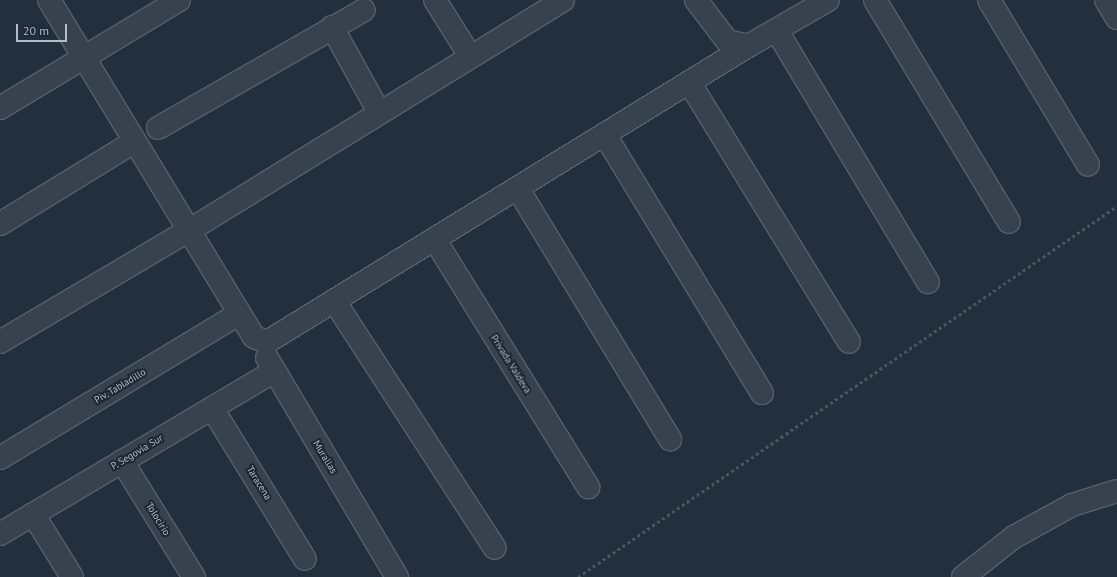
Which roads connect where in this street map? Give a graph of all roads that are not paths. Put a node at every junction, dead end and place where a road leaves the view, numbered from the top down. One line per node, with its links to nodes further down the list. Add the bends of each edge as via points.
1 (49, 0): 16 (street, Murallas)
2 (179, 0): 16 (street)
3 (435, 0): 15 (street)
4 (563, 0): 15 (street)
5 (696, 0): 14 (street, via 727,41)
6 (828, 0): 13 (street)
7 (875, 0): 25 (street)
8 (989, 0): 23 (street)
9 (1106, 0): 11 (street)
10 (364, 10): 12 (street)
11 (1117, 18)
12 (332, 27): 19 (street); 20 (street)
13 (777, 31): 14 (street); 29 (street)
14 (748, 46): 17 (street)
15 (470, 56): 19 (street)
16 (82, 58): 18 (street); 22 (street, Murallas)
17 (689, 82): 21 (street); 34 (street)
18 (0, 108)
19 (379, 112): 27 (street)
20 (158, 128)
21 (605, 135): 24 (street); 36 (street)
22 (134, 142): 26 (street); 27 (street, Murallas)
23 (1088, 165)
24 (518, 189): 28 (street); 38 (street)
25 (1009, 222)
26 (0, 224)
27 (188, 231): 31 (street, Murallas); 33 (street)
28 (435, 240): 30 (street); 41 (street, Privada Valdeva)
29 (928, 282)
30 (335, 302): 32 (street, via 277,338 267,342); 45 (street)
31 (239, 314): 32 (street, Murallas); 39 (street, Piv. Tabladillo)
32 (254, 336): 35 (street, Murallas)
33 (0, 342)
34 (849, 342)
35 (274, 371): 37 (street, P. Segovia Sur); 49 (street, Murallas)
36 (762, 393)
37 (212, 408): 40 (street, P. Segovia Sur); 46 (street, Taracena)
38 (670, 439)
39 (0, 458)
40 (122, 461): 43 (street, P. Segovia Sur); 48 (street, Tolocirio)
41 (588, 487)
42 (1117, 491): 50 (street, via 1072,505 1014,537)
43 (33, 514): 44 (street, P. Segovia Sur); 47 (street)
44 (0, 534)
45 (495, 548)
46 (305, 559)
47 (72, 577)
48 (194, 577)
49 (397, 577)
50 (964, 577)

